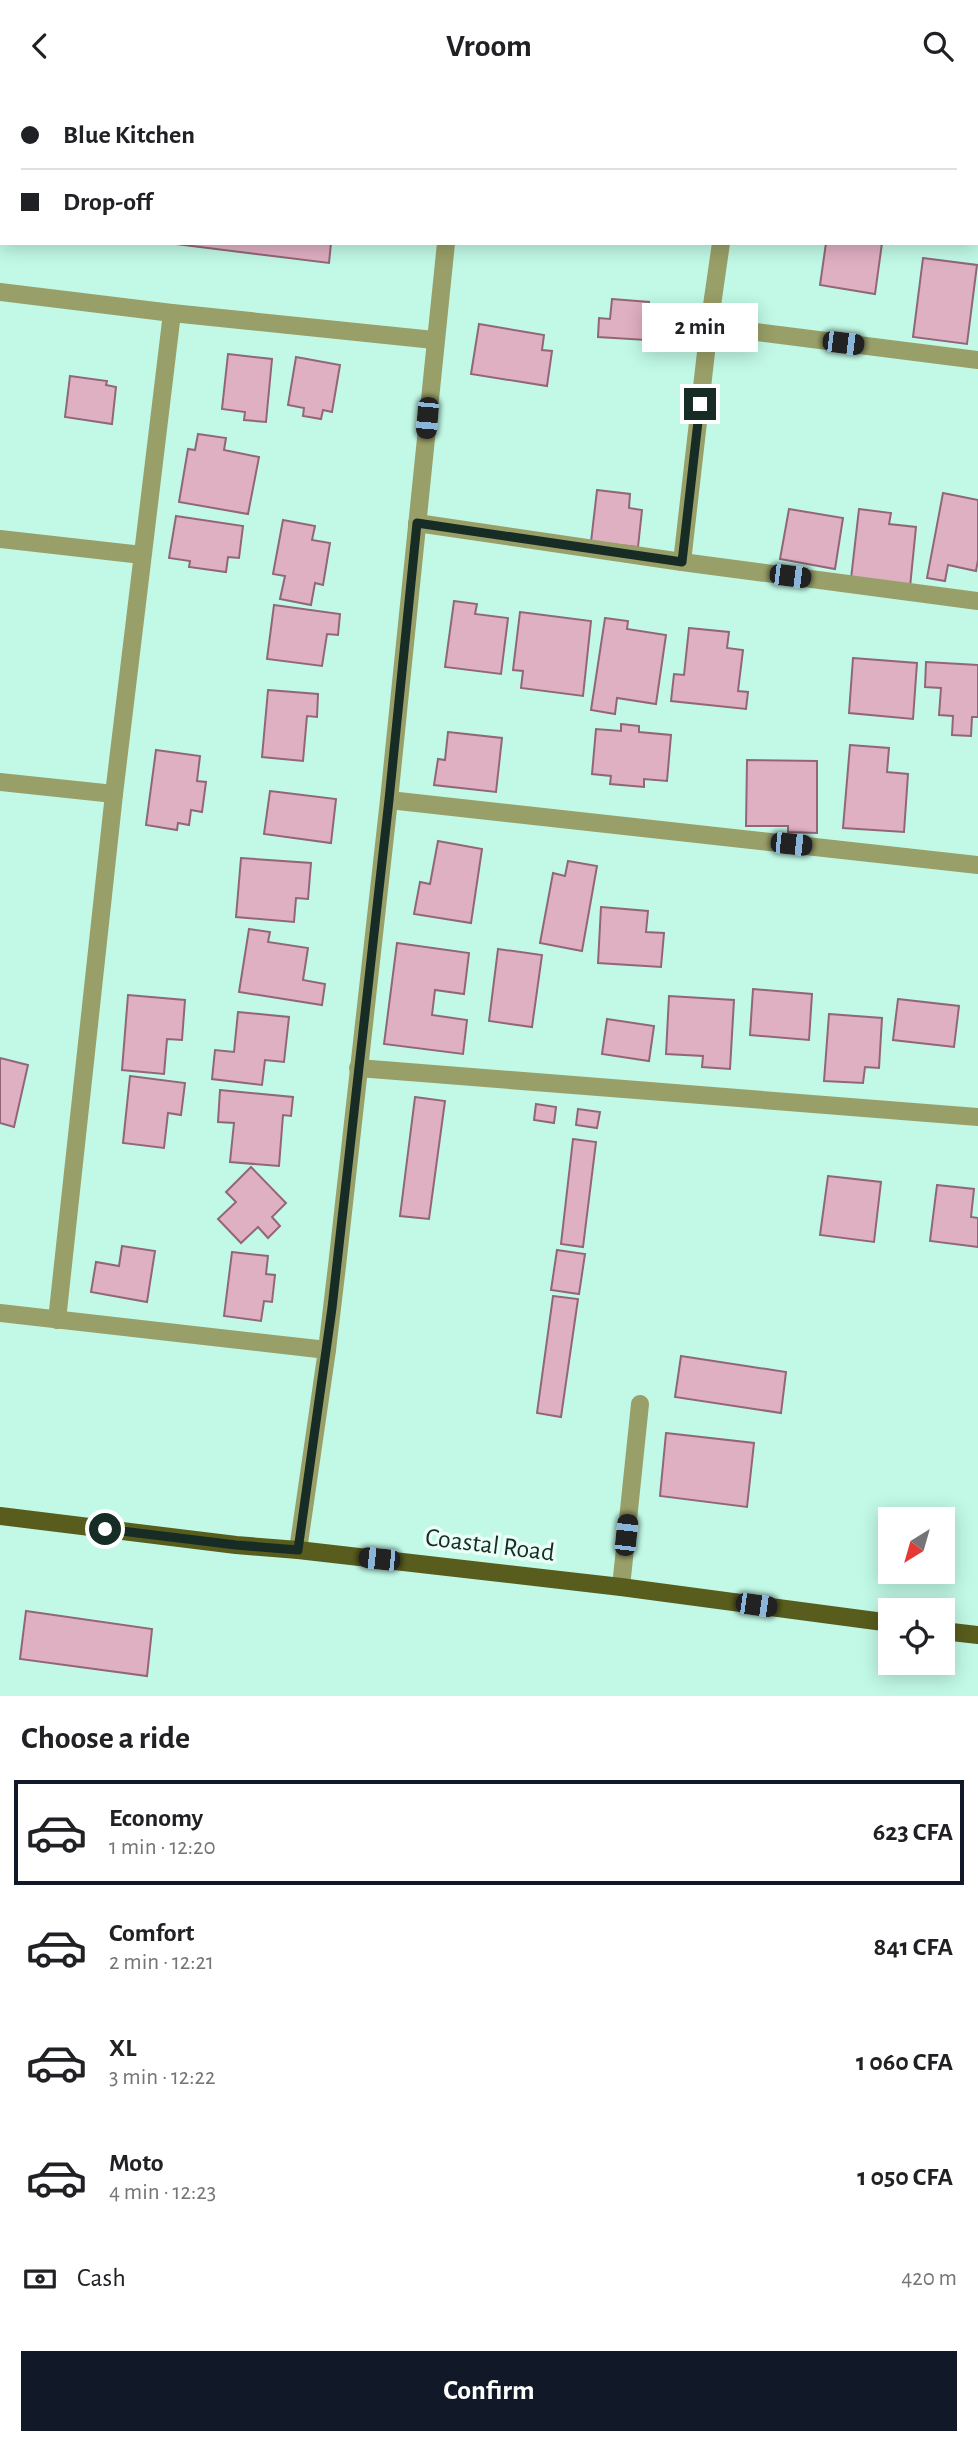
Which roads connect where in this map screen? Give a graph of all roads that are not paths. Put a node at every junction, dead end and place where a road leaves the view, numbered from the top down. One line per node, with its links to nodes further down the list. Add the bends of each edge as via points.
1 (446, 245): 6 (street)
2 (720, 245): 5 (street)
3 (0, 292): 4 (street)
4 (172, 313): 6 (street); 10 (street)
5 (709, 325): 7 (street); 11 (street)
6 (434, 339): 8 (street)
7 (978, 360)
8 (417, 523): 11 (street); 15 (street)
9 (0, 539): 10 (street)
10 (142, 555): 14 (street)
11 (682, 562): 12 (street)
12 (978, 601)
13 (0, 782): 14 (street)
14 (114, 794): 20 (street)
15 (389, 800): 16 (street); 17 (street)
16 (978, 865)
17 (358, 1069): 18 (street); 21 (street)
18 (978, 1117)
19 (0, 1313): 20 (street)
20 (57, 1320): 21 (street)
21 (327, 1350): 24 (street)
22 (640, 1404): 25 (street)
23 (0, 1515): 24 (main road, Coastal Road)
24 (298, 1550): 25 (main road, Coastal Road)
25 (621, 1587): 26 (main road, Coastal Road)
26 (878, 1621)
27 (955, 1632): 28 (main road)
28 (978, 1635)

